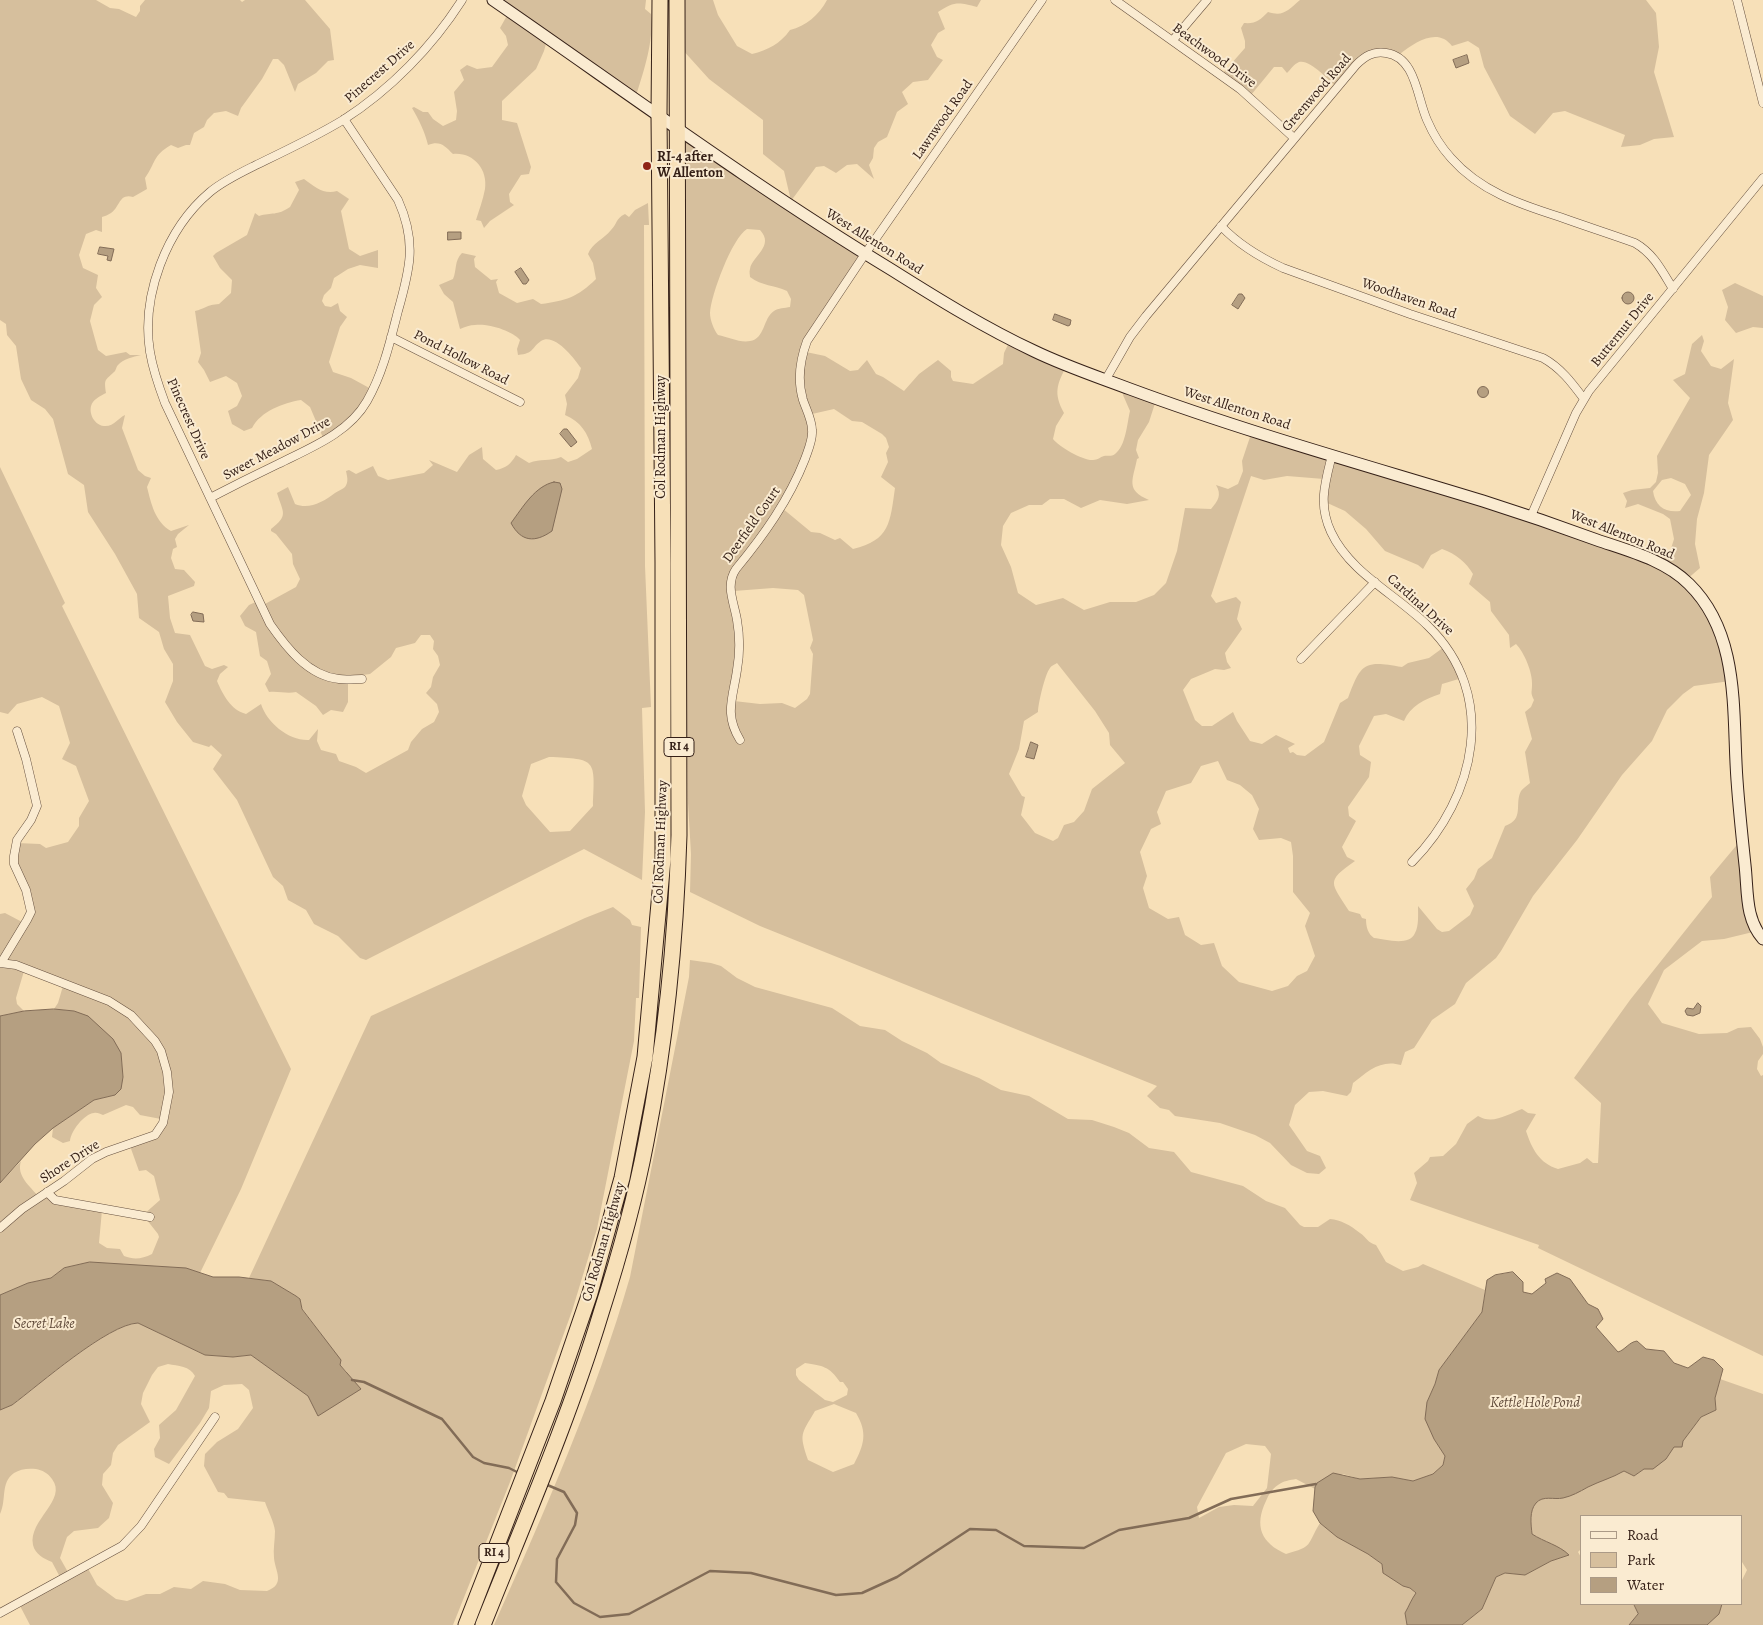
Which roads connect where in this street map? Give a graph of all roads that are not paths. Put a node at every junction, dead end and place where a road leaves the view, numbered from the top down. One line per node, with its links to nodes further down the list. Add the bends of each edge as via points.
1 (462, 0): 12 (street, Pinecrest Drive, via 422,52 397,77)
2 (493, 0): 11 (street, West Allenton Road)
3 (660, 0): 11 (highway, Col Rodman Highway / RI 4)
4 (677, 0): 13 (highway, Col Rodman Highway / RI 4)
5 (1042, 0): 17 (street, Lawnwood Road)
6 (1115, 0): 9 (street, Beachwood Drive)
7 (1207, 0): 9 (street)
8 (1738, 0): 10 (street)
9 (1173, 40): 14 (street, Beachwood Drive, via 1240,89)
10 (1763, 103)
11 (659, 115): 13 (street, West Allenton Road); 39 (highway, Col Rodman Highway / RI 4, via 663,859 645,1057 622,1178 590,1293 525,1475)
12 (344, 119): 19 (street, Sweet Meadow Drive, via 391,188 408,226 409,266); 24 (street, Pinecrest Drive, via 210,192 186,217 157,277 148,332 153,369 165,403)
13 (676, 127): 17 (street, West Allenton Road); 40 (highway, Col Rodman Highway / RI 4, via 679,835 661,1054 646,1142 601,1314 584,1367)
14 (1294, 138): 16 (street, Greenwood Road); 18 (street, Greenwood Road, via 1364,57 1372,53 1393,54 1411,72 1432,131 1462,170 1493,192 1529,208 1640,246 1655,259)
15 (1763, 179): 18 (street, Butternut Drive)
16 (1220, 226): 20 (street, Greenwood Road, via 1130,337); 21 (street, Woodhaven Road, via 1245,248 1283,268 1543,358 1555,364 1569,378)
17 (865, 254): 20 (street, West Allenton Road, via 1034,352); 30 (street, Deerfield Court, via 813,329 802,353 800,388 812,436 796,480 780,511 736,568 730,581 740,648 730,711 733,729)
18 (1673, 289): 21 (street, Butternut Drive)
19 (391, 337): 22 (street, Pond Hollow Road); 24 (street, Sweet Meadow Drive, via 374,388 367,402 349,422 318,444)
20 (1106, 379): 23 (street, West Allenton Road, via 1172,404)
21 (1584, 399): 25 (street, Butternut Drive)
22 (520, 402)
23 (1332, 455): 25 (street, West Allenton Road); 26 (street, Cardinal Drive, via 1323,498 1326,521 1343,552)
24 (210, 498): 28 (street, Pinecrest Drive, via 270,624 287,647 322,674 337,679)
25 (1531, 516): 32 (street, West Allenton Road, via 1658,562 1686,580 1711,612 1722,635 1729,663 1748,898 1751,918)
26 (1375, 582): 27 (street); 31 (street, Cardinal Drive, via 1444,642 1464,679 1471,710 1468,762 1457,798 1426,848)
27 (1301, 659)
28 (362, 679)
29 (17, 731): 33 (street, via 37,806 17,840 14,856 31,912)
30 (740, 740)
31 (1412, 862)
32 (1763, 939)
33 (0, 963): 34 (street, Shore Drive, via 38,973 120,1007 155,1041 165,1062 169,1092 163,1123 155,1135 92,1158)
34 (47, 1192): 35 (street, via 55,1200); 36 (street, Shore Drive)
35 (150, 1217)
36 (0, 1228)
37 (215, 1417): 38 (street, via 131,1538)
38 (0, 1613)
39 (466, 1625)
40 (483, 1625)

